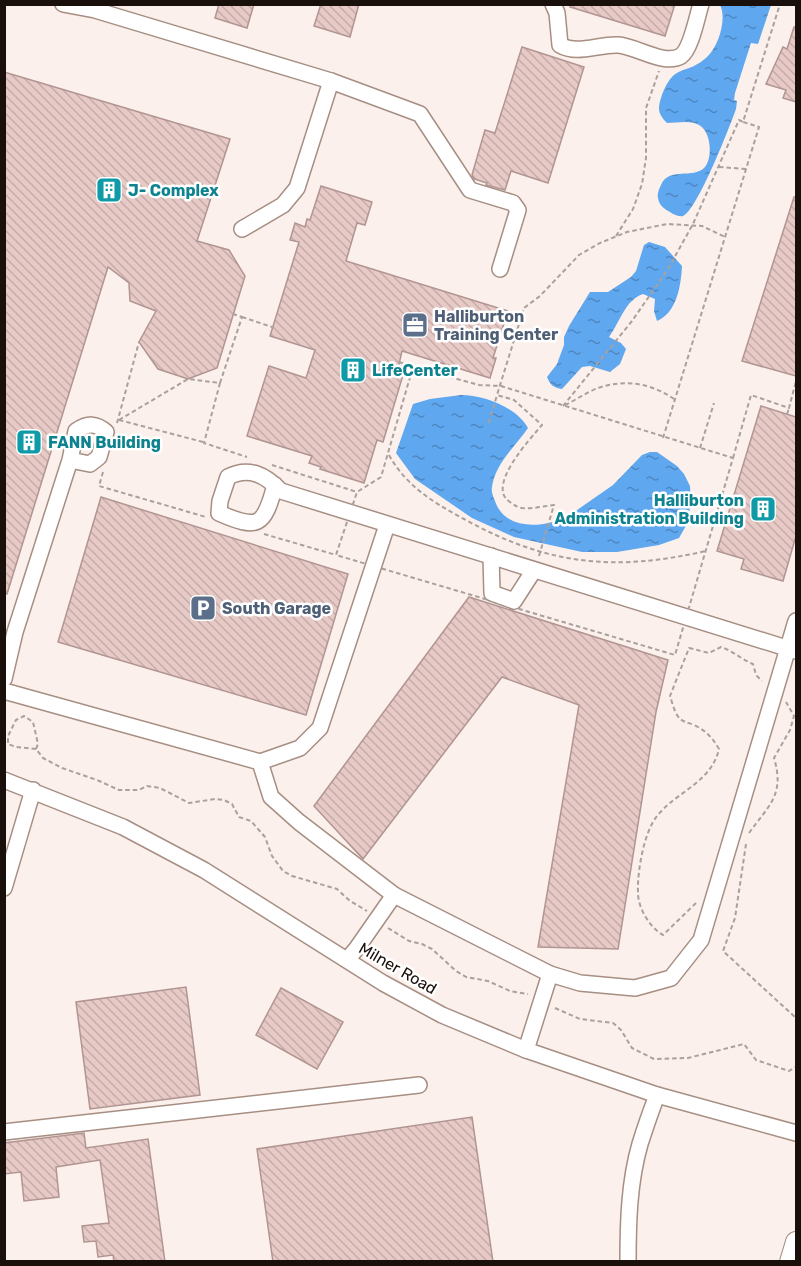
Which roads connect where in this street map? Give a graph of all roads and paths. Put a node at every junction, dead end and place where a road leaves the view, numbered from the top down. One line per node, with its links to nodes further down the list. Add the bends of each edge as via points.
1 (63, 4): 6 (street, via 95,10)
2 (553, 4): 3 (street, via 560,45 568,50 620,45 671,58 681,56 689,45)
3 (701, 4)
4 (780, 4): 7 (path)
5 (662, 64): 12 (path, via 646,108 642,184 633,209)
6 (331, 81): 11 (street, via 297,188 283,205); 14 (street, via 420,114 470,190 513,203 518,210)
7 (743, 122): 8 (path, via 739,120); 9 (path, via 759,127)
8 (718, 166): 9 (path); 10 (path)
9 (746, 169): 13 (path)
10 (693, 224): 12 (path, via 667,224); 13 (path); 27 (path, via 646,301)
11 (242, 229)
12 (616, 236): 23 (path, via 579,255 524,308)
13 (725, 237): 25 (path)
14 (500, 269)
15 (233, 314): 16 (path)
16 (242, 318): 17 (path); 22 (path)
17 (272, 327)
18 (139, 342): 30 (path)
19 (399, 362): 20 (path)
20 (413, 366): 23 (path, via 479,385); 36 (path)
21 (796, 381): 28 (path)
22 (220, 383): 30 (path, via 188,379); 34 (path)
23 (501, 386): 24 (path); 27 (path)
24 (497, 394): 31 (path); 49 (path, via 514,400 542,425 514,459 502,482 506,500 519,508 554,505)
25 (675, 400): 27 (path, via 648,386 628,383 597,388); 33 (path)
26 (714, 402): 35 (path)
27 (562, 406): 33 (path)
28 (789, 408): 29 (path); 38 (path, via 751,395)
29 (787, 414)
30 (118, 420): 32 (path); 34 (path)
31 (489, 423)
32 (115, 431)
33 (663, 438): 35 (path)
34 (204, 443): 37 (path)
35 (700, 448): 38 (path)
36 (389, 455): 43 (path, via 381,477); 49 (path, via 411,484 439,506 502,539)
37 (248, 457)
38 (733, 458): 48 (path)
39 (70, 460): 57 (street, via 15,632)
40 (105, 464): 45 (path, via 99,486)
41 (270, 464): 43 (path)
42 (275, 485): 44 (street, via 281,491)
43 (357, 492): 44 (path)
44 (349, 512): 46 (street); 50 (path)
45 (212, 519)
46 (387, 525): 51 (street); 52 (street)
47 (257, 532): 50 (path)
48 (706, 551): 49 (path, via 622,563 578,561); 54 (path)
49 (540, 552)
50 (336, 555): 52 (path)
51 (491, 556): 53 (street); 53 (street, via 492,593 514,601)
52 (374, 565): 54 (path, via 675,655); 62 (street, via 320,728 300,748)
53 (534, 570): 54 (street)
54 (686, 617): 56 (street)
55 (796, 621): 56 (street)
56 (792, 650): 59 (street)
57 (4, 679)
58 (4, 691): 62 (street)
59 (775, 691): 65 (path, via 794,716 774,758 776,793 750,832); 66 (street); 69 (path, via 756,675 753,664 721,647 709,653 689,648 678,672 670,696 676,715 708,734 719,749 708,773 657,816 650,828 637,894 649,922 663,935)
60 (16, 720): 61 (path, via 8,744)
61 (36, 749)
62 (260, 762): 68 (street, via 271,797)
63 (4, 780): 64 (street, Milner Road)
64 (33, 790): 67 (street); 70 (street, Milner Road, via 123,827 204,870)
65 (743, 862): 66 (path); 72 (path, via 735,918 723,951)
66 (721, 873): 71 (street, via 701,940 671,978 635,988 580,983)
67 (4, 888)
68 (394, 895): 70 (street); 71 (street)
69 (699, 900)
70 (346, 960): 73 (street, Milner Road, via 442,1015)
71 (550, 974): 73 (street)
72 (796, 1018)
73 (526, 1050): 75 (street, Milner Road)
74 (419, 1085): 76 (street)
75 (657, 1095): 77 (street, Milner Road); 79 (street, via 639,1146 632,1181)
76 (4, 1132)
77 (796, 1133)
78 (796, 1242): 80 (main road)
79 (628, 1262)
80 (790, 1262)

